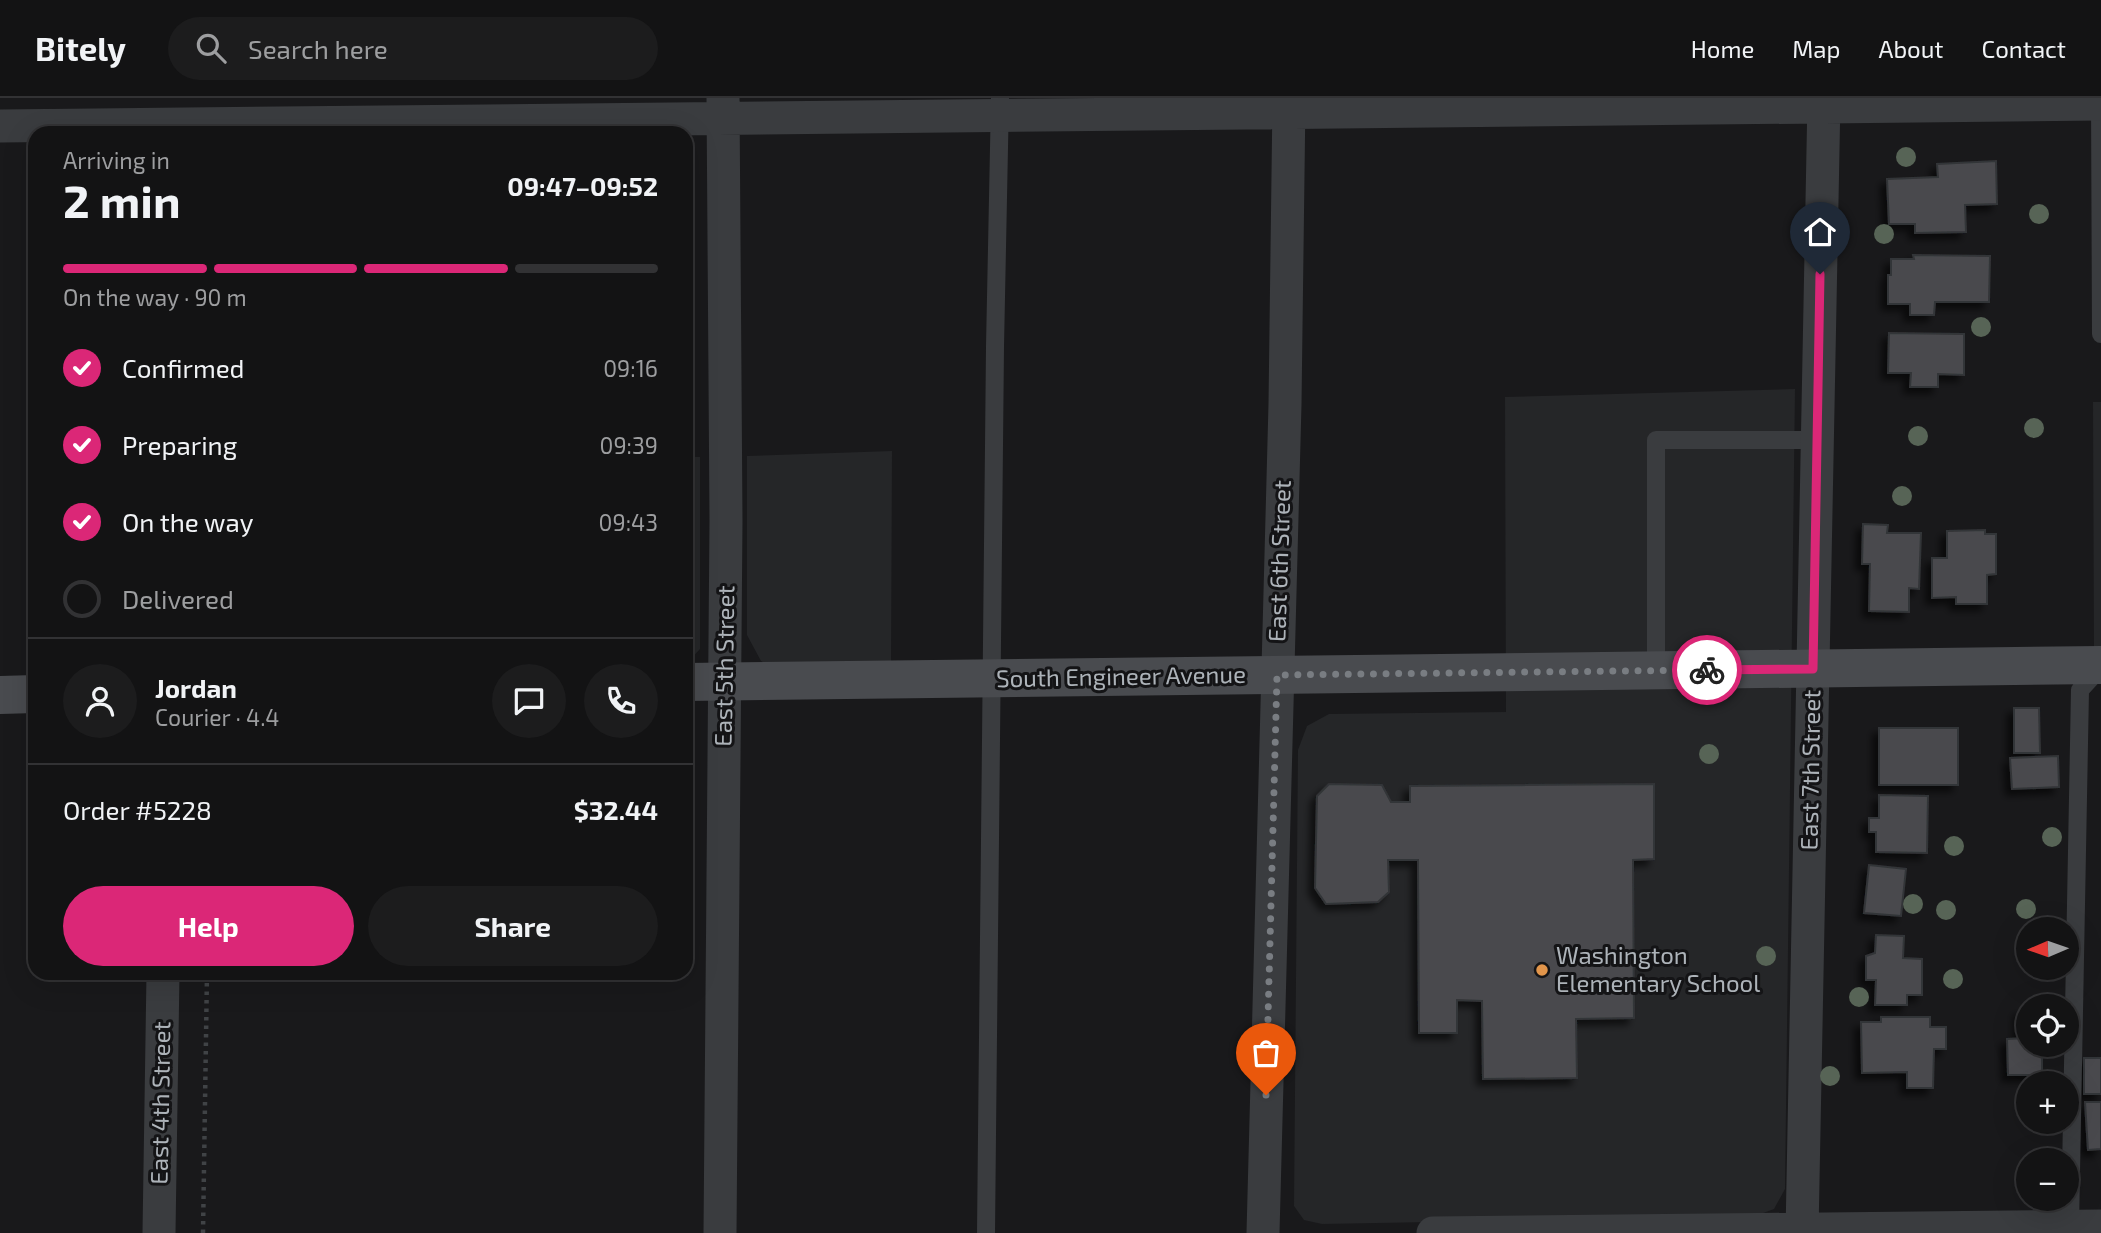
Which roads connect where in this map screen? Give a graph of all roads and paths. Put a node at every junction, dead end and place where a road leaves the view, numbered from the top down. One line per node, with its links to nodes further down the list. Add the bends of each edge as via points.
1 (2100, 102): 2 (street); 10 (lane)
2 (1824, 103): 3 (street); 11 (street, East 7th Street)
3 (1550, 104): 4 (street)
4 (1288, 106): 5 (street); 15 (street, East 6th Street)
5 (1000, 107): 6 (street); 16 (lane)
6 (723, 108): 8 (street); 18 (street, East 5th Street)
7 (173, 118): 8 (street); 9 (street)
8 (459, 121)
9 (0, 126)
10 (2101, 334)
11 (1816, 440): 13 (street, East 7th Street); 14 (lane, via 1656,440)
12 (2101, 666): 13 (street, South Engineer Avenue); 23 (lane, via 2080,690)
13 (1813, 669): 14 (street, South Engineer Avenue); 24 (street, East 7th Street)
14 (1656, 671): 15 (street, South Engineer Avenue)
15 (1277, 675): 16 (street, South Engineer Avenue); 29 (street, East 6th Street)
16 (992, 679): 18 (street, South Engineer Avenue); 28 (lane)
17 (693, 682): 18 (street, South Engineer Avenue)
18 (725, 682): 27 (street, East 5th Street)
19 (28, 694): 20 (street)
20 (0, 695)
21 (163, 980): 25 (street, East 4th Street)
22 (207, 980): 26 (path)
23 (2085, 1226): 24 (street)
24 (1802, 1231): 31 (street)
25 (159, 1233)
26 (203, 1233)
27 (720, 1233)
28 (986, 1233)
29 (1263, 1233)
30 (1433, 1233): 31 (street)
31 (1530, 1233)

